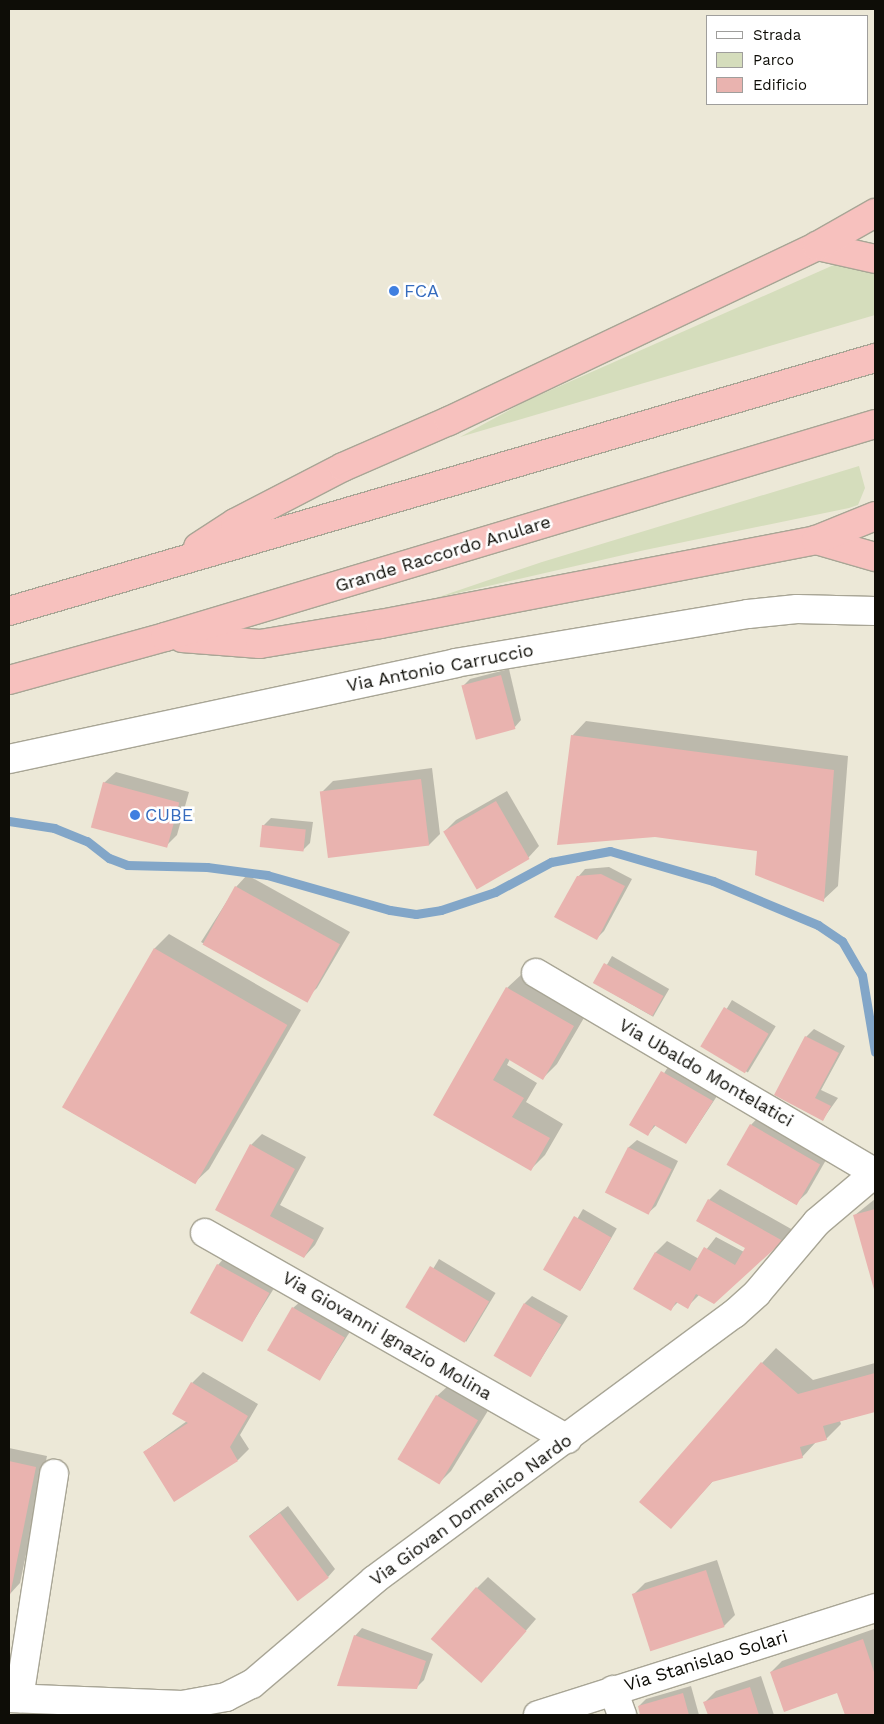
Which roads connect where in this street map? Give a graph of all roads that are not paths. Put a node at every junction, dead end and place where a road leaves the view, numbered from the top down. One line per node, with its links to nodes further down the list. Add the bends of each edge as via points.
1 (875, 213): 2 (highway)
2 (817, 246): 3 (highway); 9 (highway, via 449,421 343,467 235,523)
3 (875, 259)
4 (866, 360): 9 (highway)
5 (875, 424): 12 (highway, Grande Raccordo Anulare)
6 (875, 516): 7 (highway)
7 (816, 540): 8 (highway); 12 (highway, via 260,644)
8 (875, 557)
9 (176, 562): 10 (highway)
10 (9, 611)
11 (875, 611): 14 (street, Via Antonio Carruccio, via 797,609 748,614 465,662)
12 (165, 637): 13 (highway, Grande Raccordo Anulare)
13 (9, 680)
14 (9, 759)
15 (536, 973): 16 (street, Via Ubaldo Montelatici)
16 (875, 1173): 18 (street, Via Giovan Domenico Nardo, via 817,1222 746,1304)
17 (205, 1233): 18 (street, Via Giovanni Ignazio Molina)
18 (568, 1440): 22 (street, Via Giovan Domenico Nardo, via 374,1580 264,1676 239,1691 182,1706)
19 (54, 1474): 22 (street)
20 (875, 1608): 21 (street, Via Stanislao Solari)
21 (613, 1690): 23 (street, Via Stanislao Solari); 24 (street)
22 (14, 1698)
23 (538, 1715)
24 (622, 1715)

